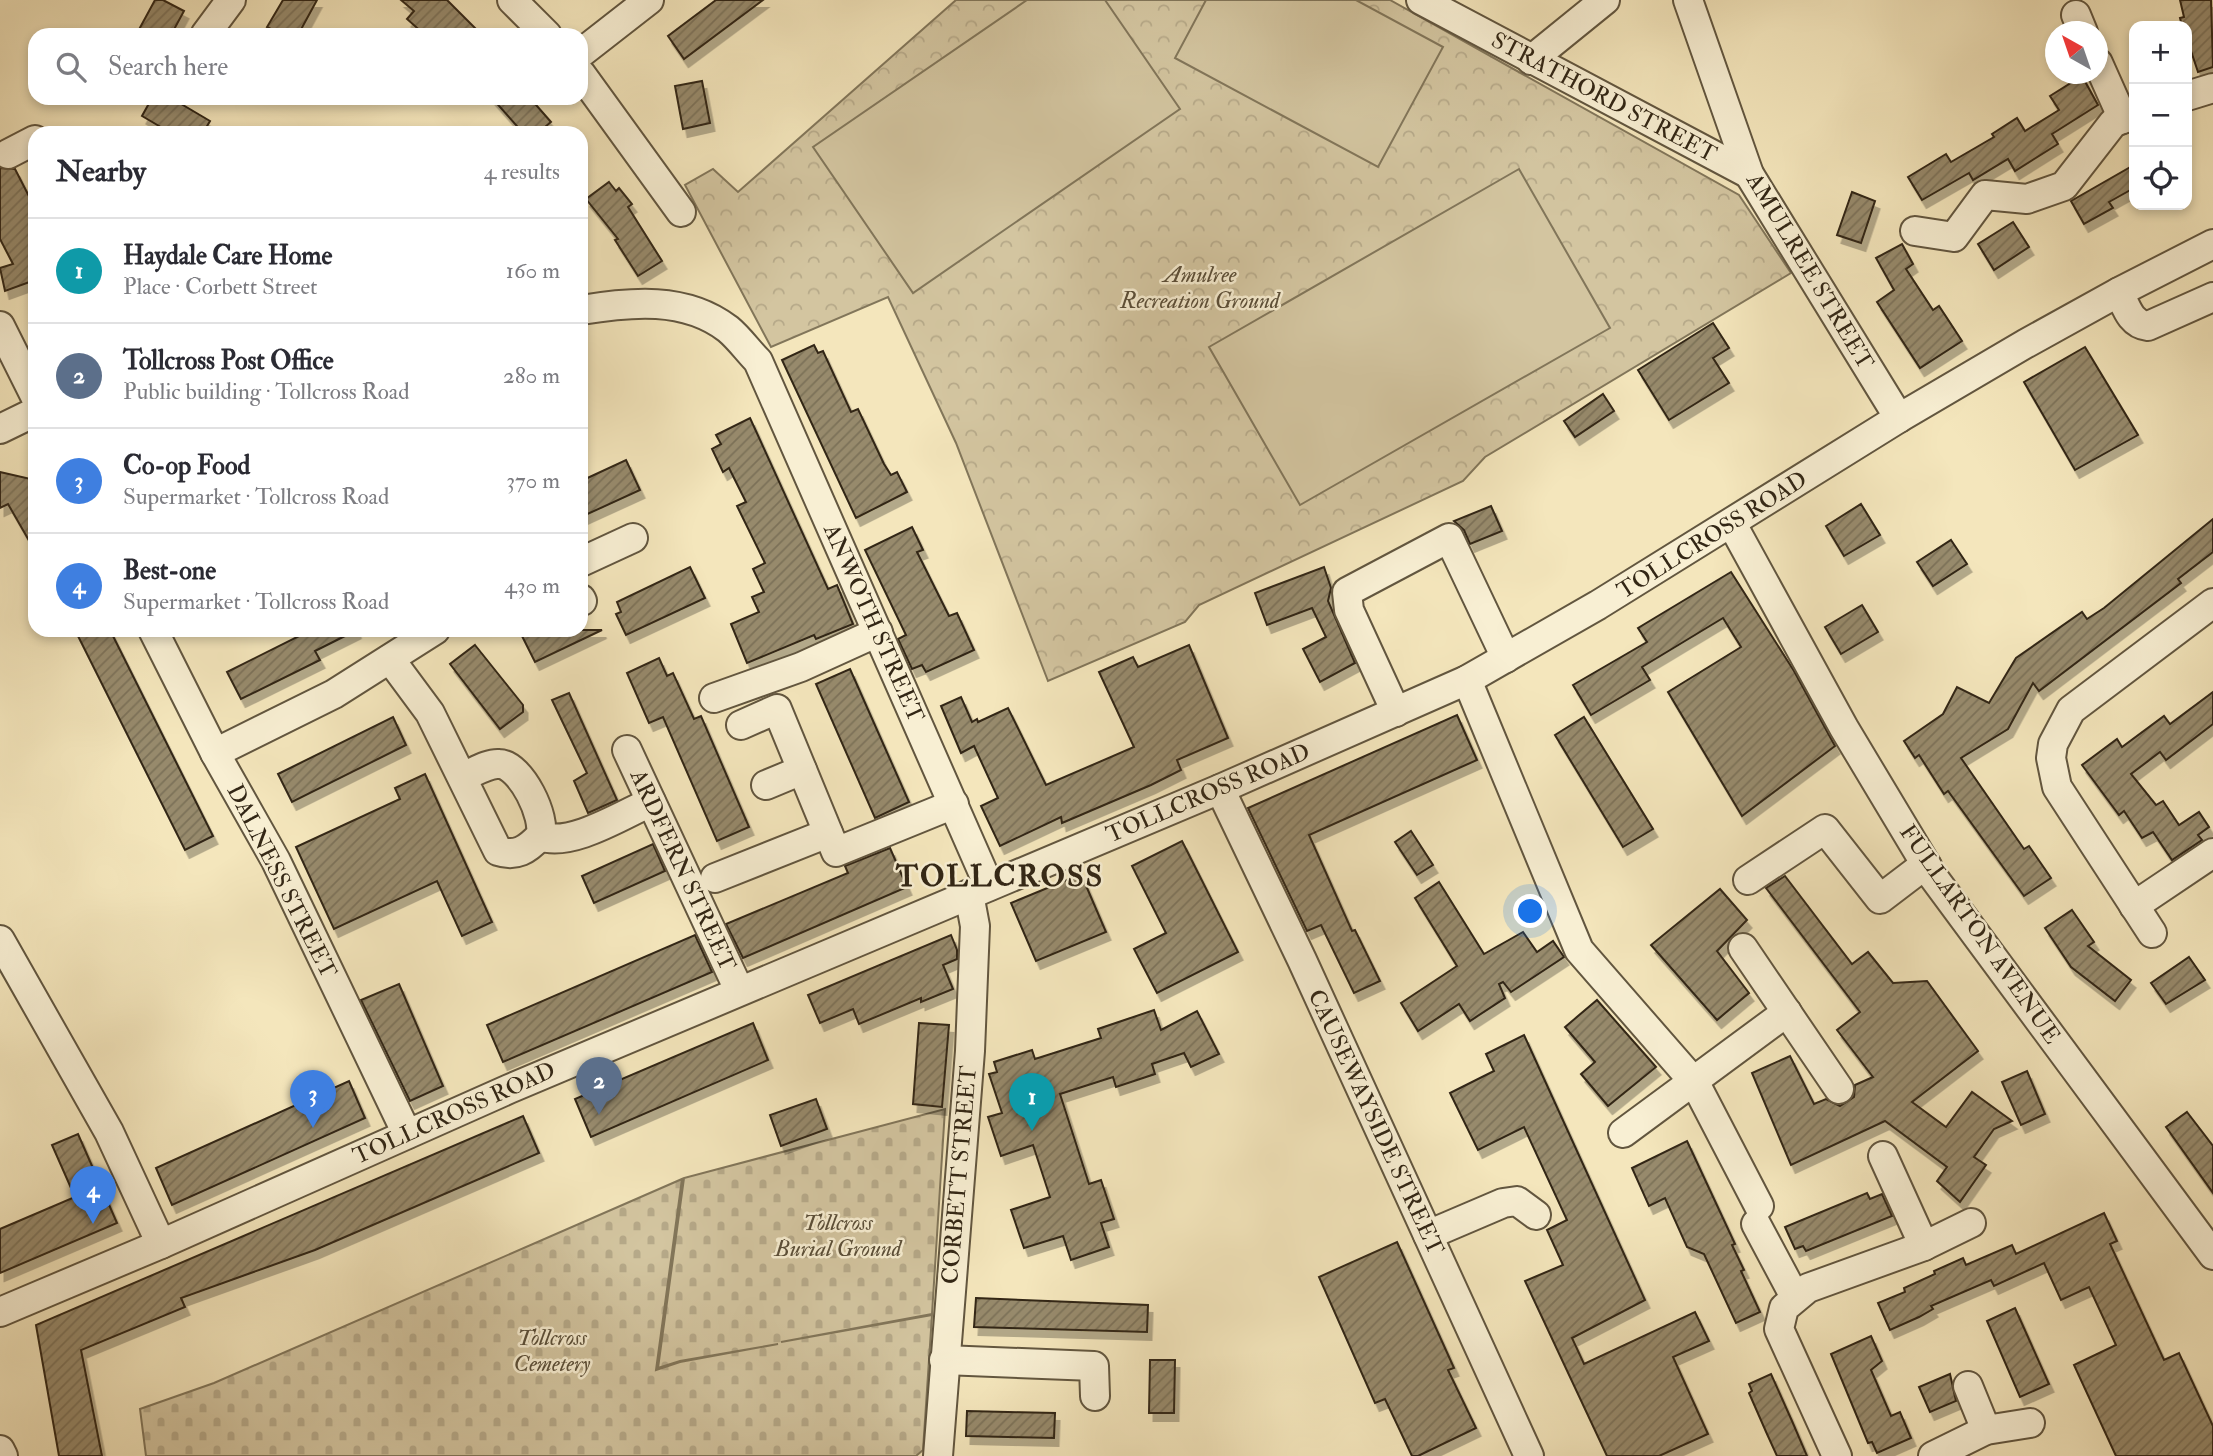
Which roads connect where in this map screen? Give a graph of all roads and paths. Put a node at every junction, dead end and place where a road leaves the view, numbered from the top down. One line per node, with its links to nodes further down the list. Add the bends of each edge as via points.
1 (231, 0): 7 (street)
2 (512, 0): 8 (street)
3 (649, 0): 9 (street)
4 (1421, 0): 10 (street, STRATHORD STREET)
5 (1605, 0): 10 (street)
6 (1688, 0): 18 (street, AMULREE STREET)
7 (210, 28)
8 (540, 28)
9 (588, 48)
10 (1531, 60): 18 (street, STRATHORD STREET)
11 (2108, 80): 15 (street)
12 (588, 84): 19 (street)
13 (2213, 88): 14 (street)
14 (2192, 94)
15 (2129, 116): 20 (street, via 2113,122 2064,186 2027,199 1985,195 1955,249)
16 (28, 144): 17 (street)
17 (8, 154)
18 (1749, 174): 28 (street, AMULREE STREET)
19 (681, 212)
20 (1915, 231)
21 (2213, 244): 22 (street, TOLLCROSS ROAD)
22 (2119, 292): 23 (street, via 2133,320 2148,326); 28 (street, TOLLCROSS ROAD)
23 (2213, 297)
24 (588, 309): 34 (street, ANWOTH STREET, via 638,301 688,309 727,329 758,361)
25 (0, 326): 26 (street)
26 (28, 382)
27 (28, 415): 29 (street)
28 (1899, 418): 30 (street, TOLLCROSS ROAD)
29 (0, 429)
30 (1732, 524): 38 (street, TOLLCROSS ROAD); 54 (street, FULLARTON AVENUE, via 1844,728)
31 (633, 538): 32 (street)
32 (588, 559)
33 (2213, 603): 58 (street, via 2071,710 2053,744 2057,787)
34 (878, 632): 40 (street, via 801,667); 50 (street, ANWOTH STREET)
35 (157, 637): 44 (street, DALNESS STREET)
36 (424, 637): 37 (street)
37 (390, 659): 44 (street, via 334,694); 46 (street, via 430,713)
38 (1506, 659): 39 (street, TOLLCROSS ROAD); 41 (street, via 1449,538 1347,592 1349,610)
39 (1467, 680): 41 (street, TOLLCROSS ROAD); 64 (street, via 1579,950)
40 (714, 698)
41 (1396, 712): 48 (street, TOLLCROSS ROAD)
42 (741, 725): 45 (street, via 777,709)
43 (627, 750): 49 (street, ARDFERN STREET)
44 (215, 753): 67 (street, DALNESS STREET, via 276,861)
45 (802, 770): 47 (street); 51 (street)
46 (462, 777): 52 (street, via 498,764 513,768 525,783 542,825); 52 (street, via 498,851 520,853)
47 (766, 785)
48 (1220, 789): 57 (street, TOLLCROSS ROAD); 71 (street, CAUSEWAYSIDE STREET)
49 (651, 802): 52 (street, via 568,838 553,841); 62 (street, ARDFERN STREET)
50 (954, 804): 51 (street, via 836,852); 57 (street, ANWOTH STREET)
51 (828, 833): 55 (street)
52 (540, 836)
53 (2213, 853): 58 (street)
54 (1926, 864): 56 (street, via 1880,899 1825,829); 74 (street, FULLARTON AVENUE)
55 (715, 878)
56 (1748, 880)
57 (979, 890): 62 (street, TOLLCROSS ROAD); 77 (street, CORBETT STREET)
58 (2134, 906): 59 (street)
59 (2152, 933)
60 (0, 940): 72 (street, via 108,1132)
61 (1743, 948): 63 (street)
62 (739, 990): 67 (street, TOLLCROSS ROAD)
63 (1787, 1013): 64 (street); 65 (street)
64 (1695, 1083): 66 (street); 75 (street)
65 (1839, 1089)
66 (1623, 1133)
67 (407, 1134): 72 (street, TOLLCROSS ROAD)
68 (1883, 1156): 73 (street)
69 (1536, 1215): 71 (street, via 1517,1201 1503,1203)
70 (1972, 1223): 73 (street)
71 (1428, 1235): 83 (street, CAUSEWAYSIDE STREET)
72 (161, 1244): 76 (street, TOLLCROSS ROAD)
73 (1924, 1246): 75 (street, via 1808,1288)
74 (2213, 1255)
75 (1795, 1297): 86 (street, via 1784,1308 1779,1329)
76 (0, 1312)
77 (943, 1360): 79 (street, via 1094,1366); 85 (street, CORBETT STREET)
78 (1968, 1386): 81 (street)
79 (1095, 1395)
80 (2030, 1423): 81 (street)
81 (1986, 1430): 87 (street)
82 (0, 1450): 84 (street)
83 (1525, 1455)
84 (3, 1456)
85 (938, 1456)
86 (1837, 1456)
87 (1933, 1456)

